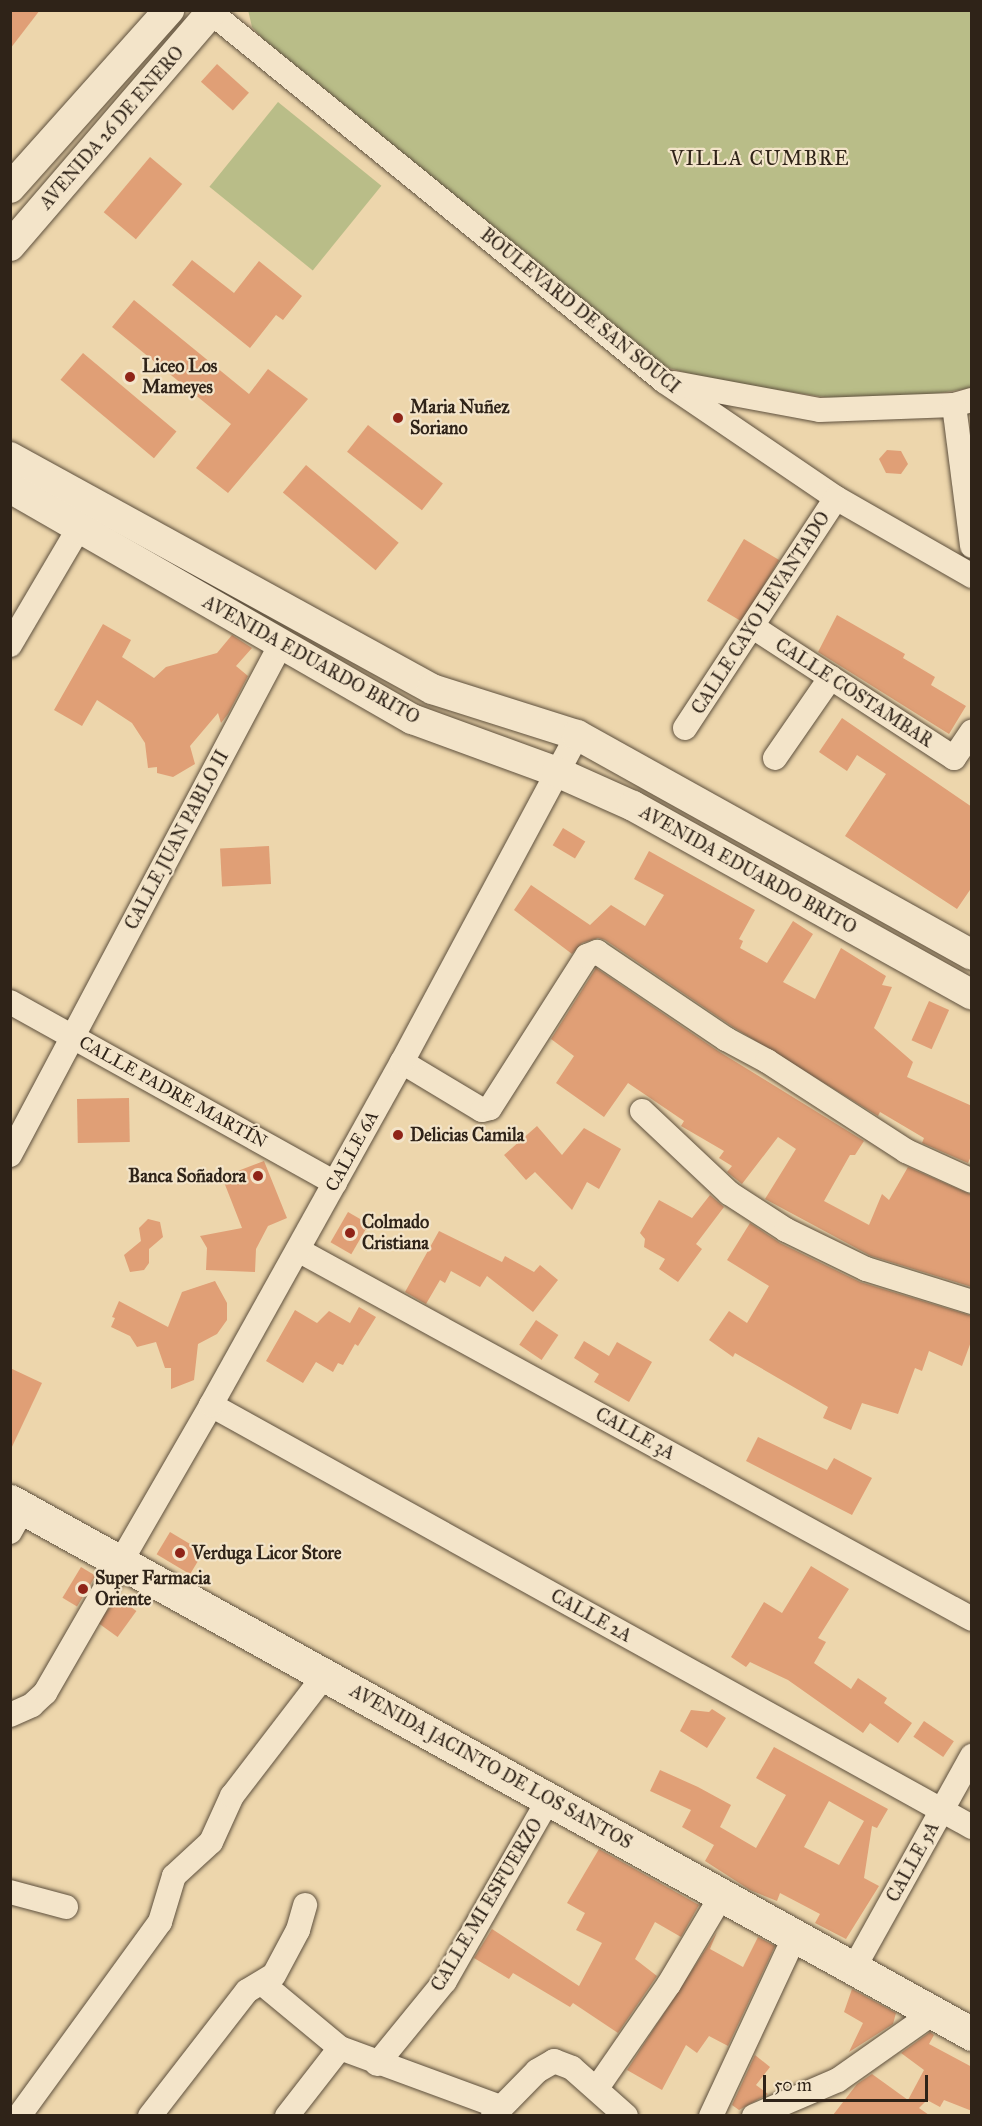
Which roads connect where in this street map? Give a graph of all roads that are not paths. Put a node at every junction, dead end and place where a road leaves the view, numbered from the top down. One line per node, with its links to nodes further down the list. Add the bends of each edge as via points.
1 (169, 10): 3 (street, AVENIDA 26 DE ENERO)
2 (211, 11): 4 (street, AVENIDA 26 DE ENERO); 5 (street, BOULEVARD DE SAN SOUCI)
3 (10, 188)
4 (10, 246)
5 (664, 381): 6 (street, via 820,410); 9 (street, BOULEVARD DE SAN SOUCI)
6 (963, 403): 11 (street)
7 (10, 457): 19 (street, AVENIDA EDUARDO BRITO, via 432,689)
8 (10, 488): 10 (street, AVENIDA EDUARDO BRITO)
9 (836, 498): 12 (street, BOULEVARD DE SAN SOUCI); 13 (street, CALLE CAYO LEVANTADO)
10 (80, 526): 14 (street, AVENIDA EDUARDO BRITO); 15 (street)
11 (972, 546)
12 (972, 576)
13 (753, 627): 16 (street, CALLE COSTAMBAR); 17 (street, CALLE CAYO LEVANTADO)
14 (281, 644): 21 (street, AVENIDA EDUARDO BRITO, via 412,719); 25 (street, CALLE JUAN PABLO II)
15 (10, 645)
16 (831, 677): 18 (street, CALLE COSTAMBAR, via 954,758); 20 (street)
17 (685, 728)
18 (972, 731)
19 (577, 735): 21 (street, CALLE 6A); 22 (street, AVENIDA EDUARDO BRITO)
20 (775, 758)
21 (557, 772): 23 (street, AVENIDA EDUARDO BRITO, via 633,806); 26 (street, CALLE 6A)
22 (972, 955)
23 (972, 995)
24 (10, 1002): 25 (street, CALLE PADRE MARTÍN)
25 (74, 1037): 28 (street, CALLE JUAN PABLO II); 30 (street, CALLE PADRE MARTÍN)
26 (402, 1062): 29 (street, via 482,1110 490,1108 587,956 597,952 726,1039 906,1151); 30 (street, CALLE 6A)
27 (642, 1111): 32 (street, via 729,1193 786,1230 866,1269)
28 (10, 1155)
29 (972, 1181)
30 (335, 1183): 31 (street, CALLE 6A)
31 (298, 1250): 33 (street, CALLE 6A); 36 (street, CALLE 3A)
32 (972, 1302)
33 (211, 1405): 35 (street, CALLE 6A); 41 (street, CALLE 2A)
34 (15, 1514): 35 (main road, AVENIDA JACINTO DE LOS SANTOS)
35 (118, 1562): 37 (main road, AVENIDA JACINTO DE LOS SANTOS); 38 (street, CALLE 6A, via 45,1693 32,1705)
36 (972, 1619)
37 (325, 1675): 40 (main road, AVENIDA JACINTO DE LOS SANTOS); 56 (street, via 232,1796 211,1842 174,1876 160,1922)
38 (10, 1715)
39 (972, 1755): 41 (street, CALLE 5A)
40 (549, 1799): 44 (main road, AVENIDA JACINTO DE LOS SANTOS); 53 (street, CALLE MI ESFUERZO, via 445,1981)
41 (941, 1810): 42 (street, CALLE 2A); 48 (street, CALLE 5A)
42 (972, 1827)
43 (10, 1892): 46 (street)
44 (722, 1895): 47 (main road, AVENIDA JACINTO DE LOS SANTOS); 54 (street, via 669,1984)
45 (305, 1905): 49 (street, via 285,1958)
46 (66, 1907)
47 (795, 1936): 48 (main road, AVENIDA JACINTO DE LOS SANTOS); 60 (street)
48 (854, 1968): 50 (main road, AVENIDA JACINTO DE LOS SANTOS)
49 (263, 1984): 52 (street); 57 (street, via 247,1991)
50 (933, 2013): 51 (main road, AVENIDA JACINTO DE LOS SANTOS); 61 (street, via 838,2080)
51 (972, 2034)
52 (340, 2048): 53 (street); 58 (street)
53 (377, 2064): 55 (street)
54 (597, 2088): 55 (street, via 572,2067 554,2061); 59 (street)
55 (495, 2111)
56 (19, 2115)
57 (150, 2115)
58 (287, 2115)
59 (626, 2115)
60 (711, 2115)
61 (754, 2115)

